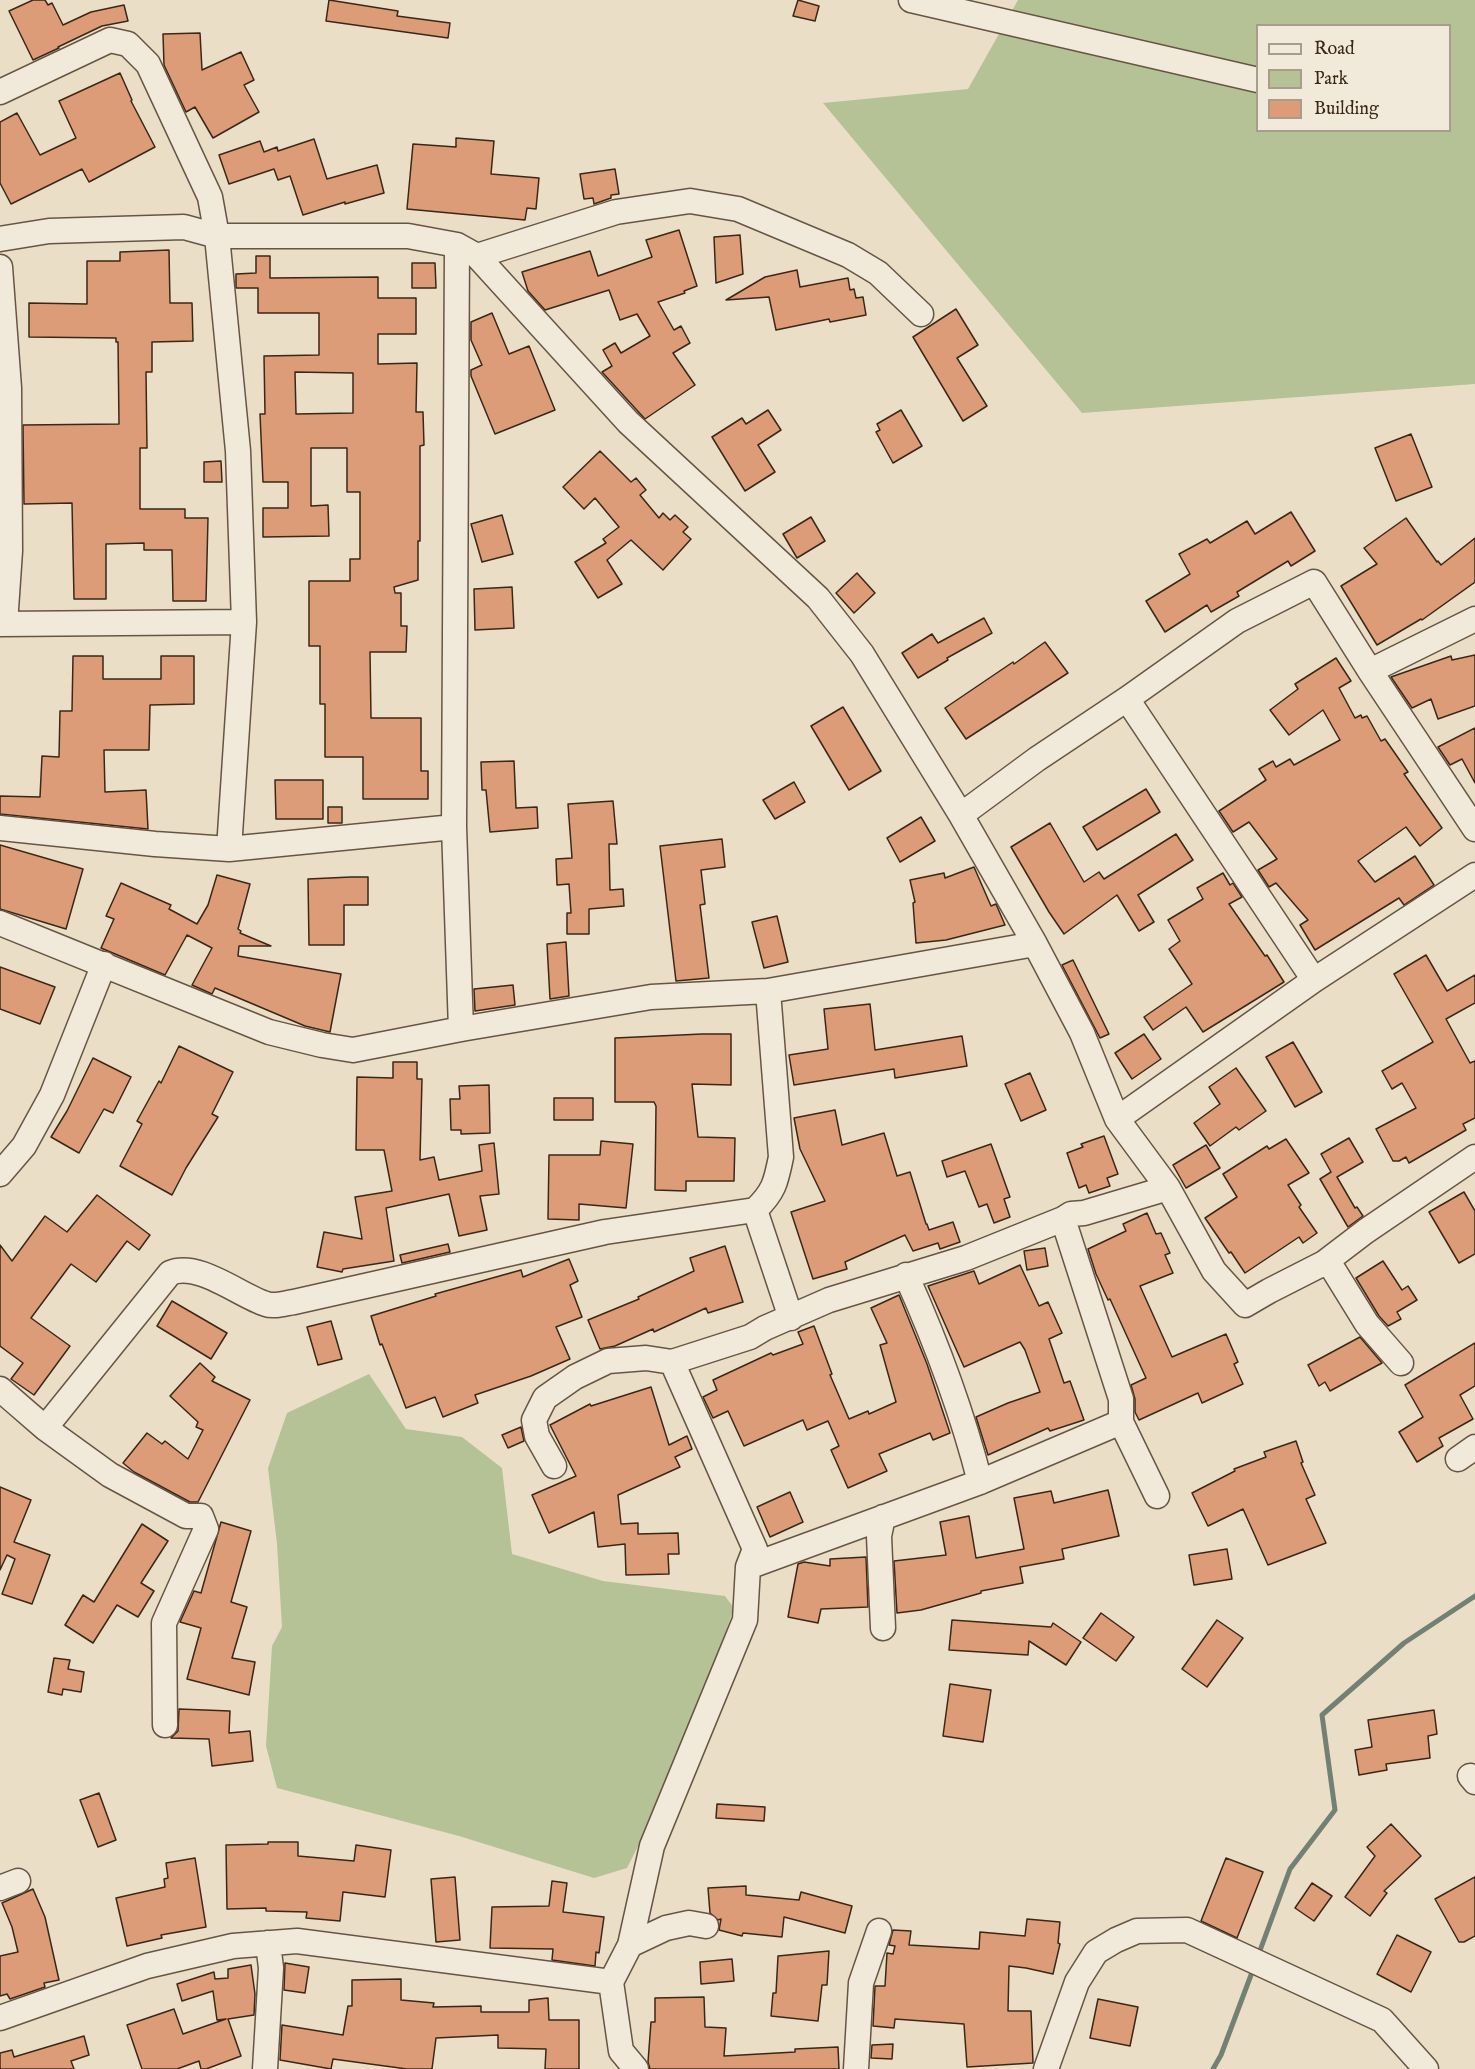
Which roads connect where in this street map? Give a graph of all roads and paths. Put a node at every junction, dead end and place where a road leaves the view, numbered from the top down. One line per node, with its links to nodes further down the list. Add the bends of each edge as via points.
1 (911, 0): 2 (street)
2 (1256, 80)
3 (0, 92): 4 (street, via 110,40 128,44 148,64 210,197)
4 (217, 236): 5 (street, via 184,227 49,231); 6 (street, via 408,236); 11 (street, via 238,450)
5 (0, 239)
6 (467, 250): 8 (street, via 616,212 690,201 738,209 848,255 878,273); 15 (street, via 628,422 818,598 862,654); 16 (street)
7 (0, 267): 9 (street)
8 (921, 314)
9 (4, 388): 12 (street, via 10,551)
10 (1475, 619): 13 (street)
11 (244, 622): 12 (street); 19 (street)
12 (3, 624)
13 (1370, 671): 14 (street, via 1314,582 1237,621); 18 (street)
14 (1127, 699): 15 (street); 24 (street)
15 (961, 815): 22 (street)
16 (454, 827): 19 (street); 26 (street)
17 (0, 828): 19 (street)
18 (1475, 829)
19 (229, 849)
20 (1475, 875): 24 (street)
21 (0, 923): 23 (street)
22 (1035, 944): 25 (street); 27 (street, via 1082,1033)
23 (104, 964): 26 (street, via 269,1032 322,1045 353,1050); 29 (street, via 52,1095 24,1146)
24 (1314, 980): 27 (street)
25 (768, 992): 26 (street, via 651,997); 31 (street, via 781,1157 776,1184)
26 (461, 1029)
27 (1118, 1119): 30 (street)
28 (1475, 1157): 33 (street)
29 (0, 1174)
30 (1168, 1188): 32 (street); 33 (street, via 1214,1271 1245,1305)
31 (755, 1210): 35 (street); 40 (street, via 605,1232 268,1305 216,1279 177,1270 170,1273)
32 (1063, 1219): 34 (street, via 966,1258); 39 (street, via 1121,1399)
33 (1324, 1263): 37 (street, via 1333,1269 1367,1324)
34 (906, 1275): 35 (street, via 829,1300); 42 (street, via 930,1327)
35 (791, 1318): 36 (street, via 750,1337)
36 (672, 1362): 41 (street, via 646,1358 608,1361 544,1398 534,1420 537,1436); 45 (street, via 755,1549)
37 (1401, 1363)
38 (0, 1389): 40 (street)
39 (1121, 1422): 42 (street); 43 (street)
40 (45, 1428): 47 (street, via 110,1475 186,1516 201,1516 206,1529 164,1623)
41 (554, 1466)
42 (980, 1482): 44 (street)
43 (1157, 1496)
44 (883, 1517): 45 (street); 46 (street, via 879,1536)
45 (748, 1567): 51 (street, via 745,1620 652,1846)
46 (883, 1628)
47 (165, 1725)
48 (706, 1926): 51 (street, via 689,1923 666,1928)
49 (879, 1931): 56 (street, via 861,1983)
50 (268, 1943): 52 (street, via 332,1944); 53 (street, via 232,1946 147,1966); 55 (street, via 271,1968)
51 (630, 1945): 52 (street)
52 (611, 1982): 54 (street, via 621,2052)
53 (0, 2018)
54 (630, 2066)
55 (265, 2069)
56 (856, 2069)
57 (1046, 2069): 58 (street, via 1077,1982 1096,1952 1137,1931 1187,1930 1382,2020)
58 (1426, 2069)

